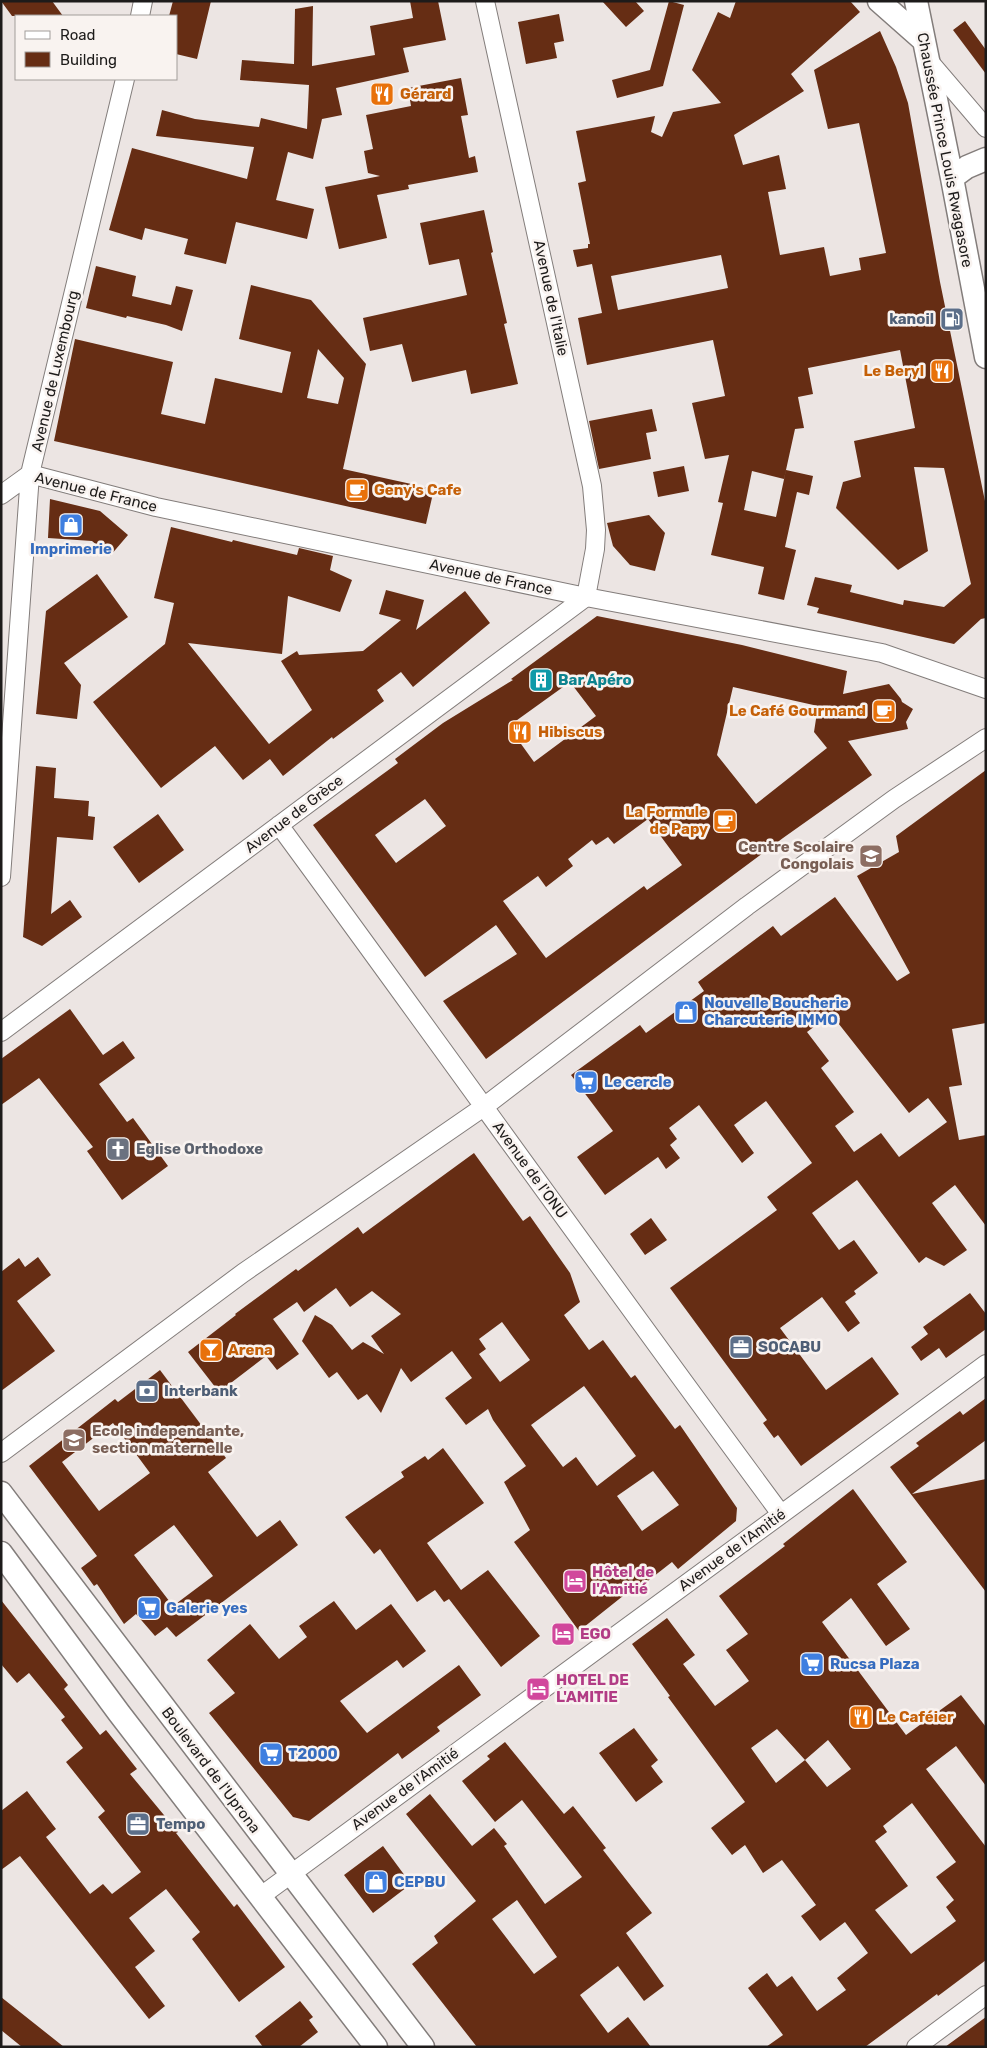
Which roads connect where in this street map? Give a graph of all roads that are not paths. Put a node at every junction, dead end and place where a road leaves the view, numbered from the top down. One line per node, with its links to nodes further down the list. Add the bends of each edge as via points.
1 (143, 1): 5 (street)
2 (485, 1): 14 (street, Avenue de l'Italie, via 592,486 596,549)
3 (879, 1): 6 (street)
4 (916, 1): 6 (street, Chaussée Prince Louis Rwagasore)
5 (140, 15)
6 (924, 49): 8 (street); 10 (street, Chaussée Prince Louis Rwagasore)
7 (125, 80): 12 (street, Avenue de Luxembourg)
8 (986, 128)
9 (986, 159): 10 (street)
10 (952, 178): 11 (street, Chaussée Prince Louis Rwagasore)
11 (986, 357)
12 (30, 474): 13 (street, Avenue de France); 14 (street, Avenue de France, via 156,508); 18 (street, Avenue de Luxembourg)
13 (1, 495)
14 (586, 597): 15 (street, Avenue de France, via 882,653); 17 (street, Avenue de Grèce)
15 (986, 690)
16 (986, 738): 20 (street, via 894,799 747,906)
17 (279, 825): 19 (street, Avenue de Grèce); 20 (street, Avenue de l'ONU)
18 (1, 877)
19 (1, 1032)
20 (485, 1106): 22 (street, via 243,1273); 24 (street, Avenue de l'ONU, via 627,1306)
21 (986, 1364): 24 (street, Avenue de l'Amitié)
22 (1, 1453)
23 (1, 1493): 26 (street, Boulevard de l'Uprona)
24 (781, 1514): 26 (street, Avenue de l'Amitié)
25 (1, 1553): 27 (street, via 119,1713)
26 (290, 1874): 27 (street, Avenue de l'Amitié); 30 (street, Boulevard de l'Uprona)
27 (261, 1896): 29 (street)
28 (986, 1996): 31 (street)
29 (376, 2047)
30 (423, 2047)
31 (916, 2047)

